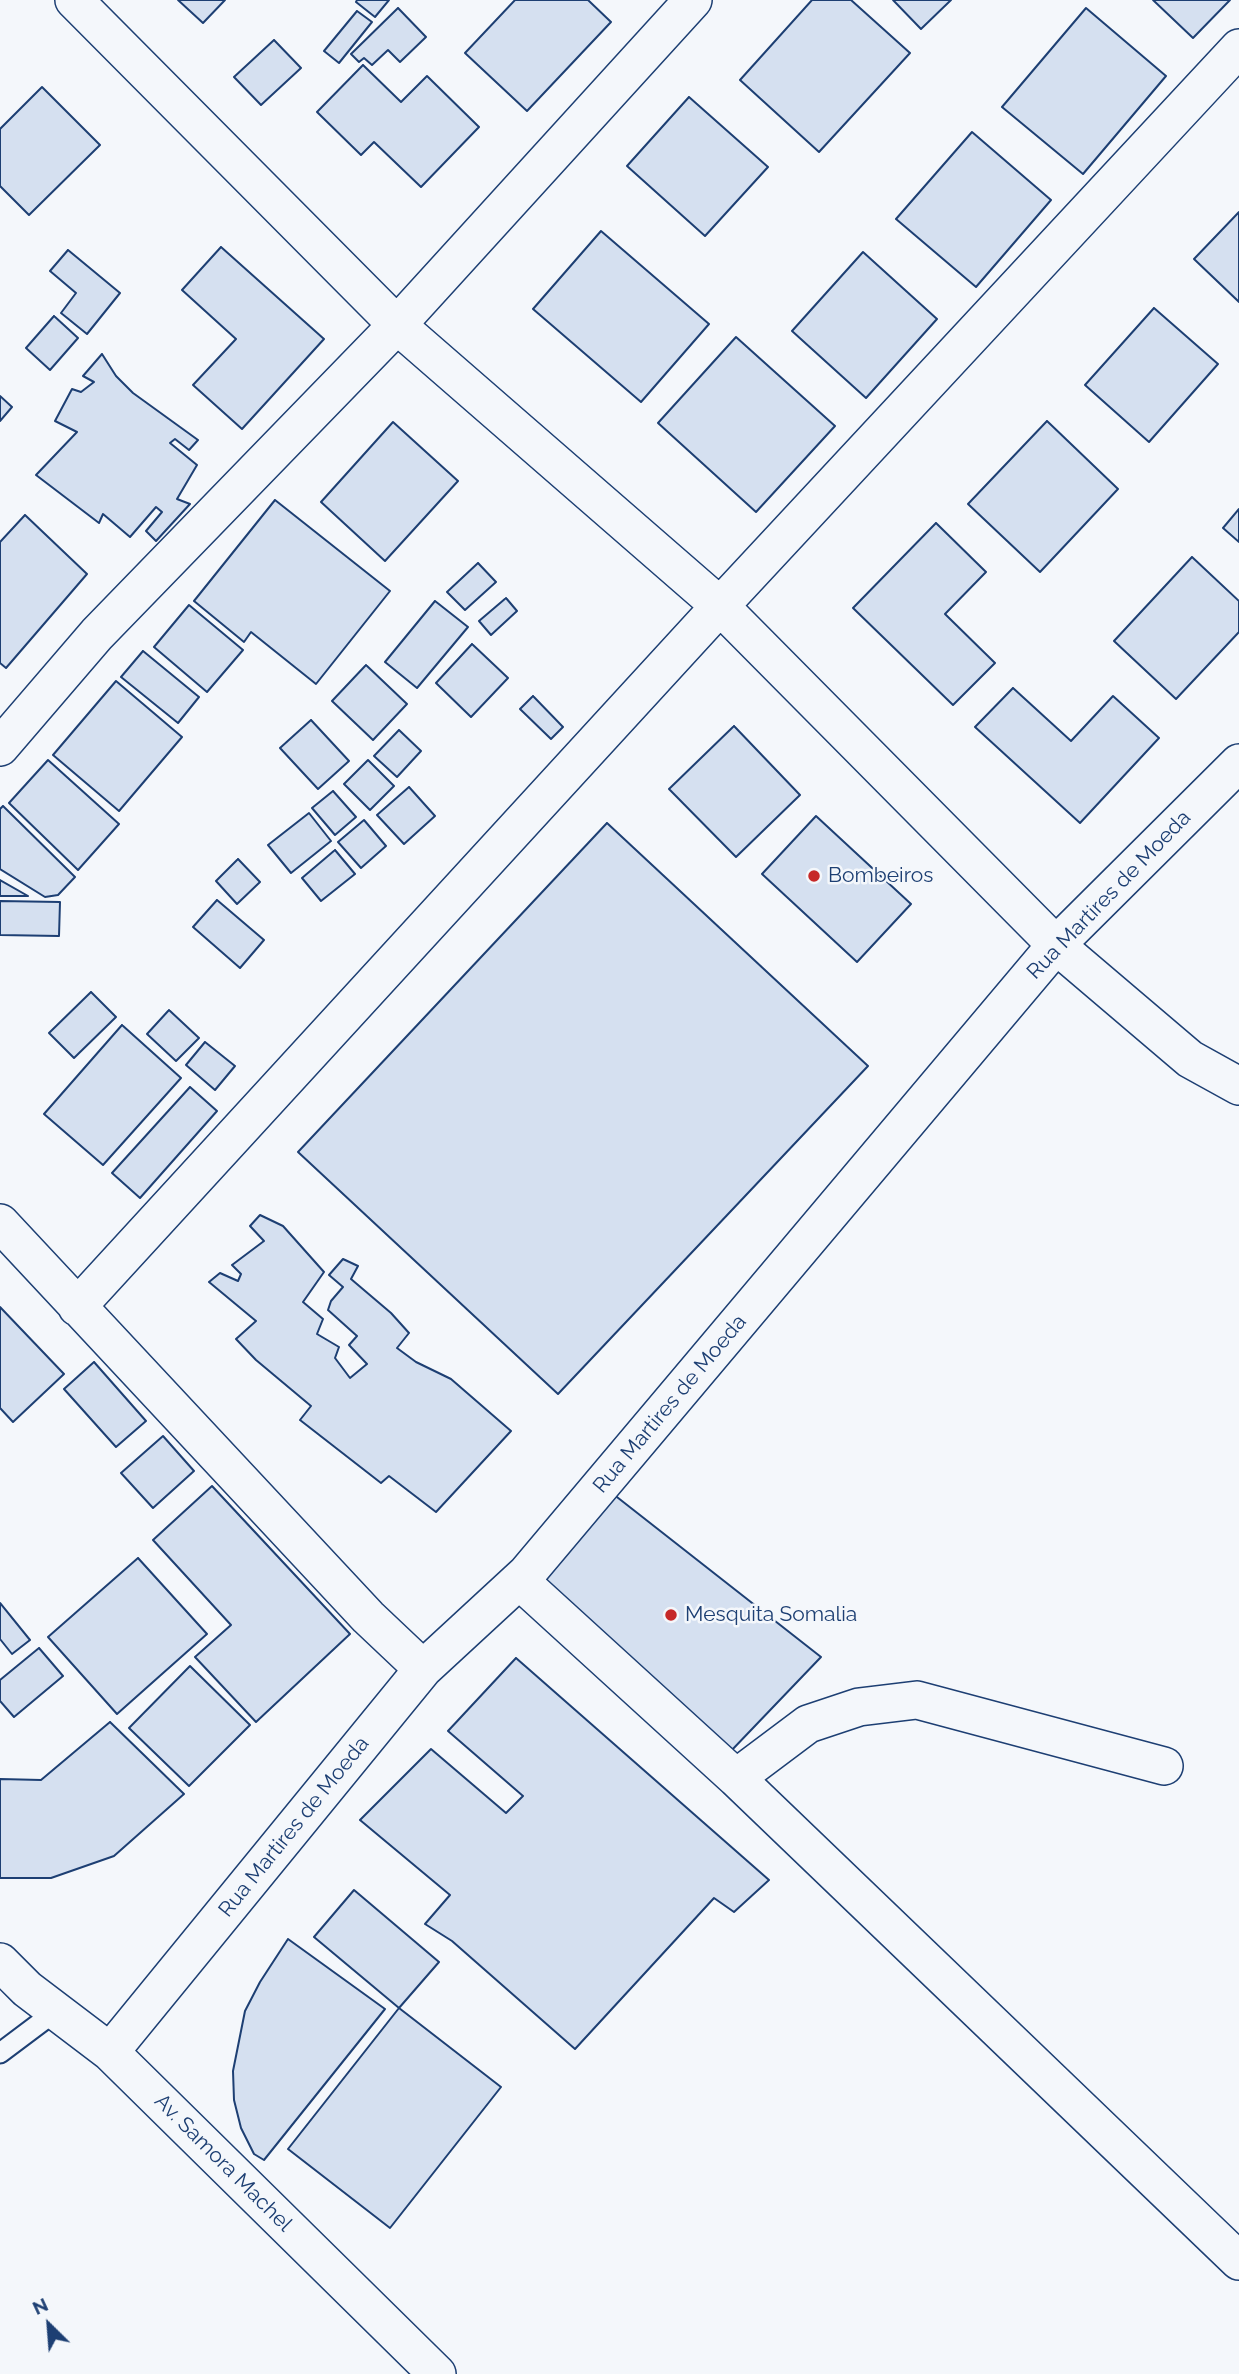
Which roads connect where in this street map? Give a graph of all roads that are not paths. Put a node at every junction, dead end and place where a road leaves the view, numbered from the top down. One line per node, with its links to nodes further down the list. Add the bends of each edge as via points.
1 (74, 0): 4 (street)
2 (693, 0): 4 (street)
3 (1239, 48): 5 (street)
4 (397, 326): 5 (street); 6 (street, via 97,634)
5 (720, 606): 8 (street); 11 (street)
6 (0, 747)
7 (1239, 763): 8 (street, Rua Martires de Moeda)
8 (1056, 945): 9 (street, via 1190,1059); 12 (street, Rua Martires de Moeda)
9 (1239, 1086)
10 (0, 1223): 11 (street)
11 (77, 1307): 13 (street)
12 (520, 1581): 13 (street, Rua Martires de Moeda); 15 (street)
13 (423, 1670): 18 (street, Rua Martires de Moeda)
14 (1164, 1766): 15 (street, via 917,1700 859,1707 808,1724)
15 (736, 1778): 20 (street)
16 (0, 1962): 17 (street, Av. Samora Machel)
17 (56, 2011): 18 (street, Av. Samora Machel); 19 (lane)
18 (110, 2052): 21 (street, Av. Samora Machel)
19 (0, 2053)
20 (1239, 2261)
21 (438, 2374)

